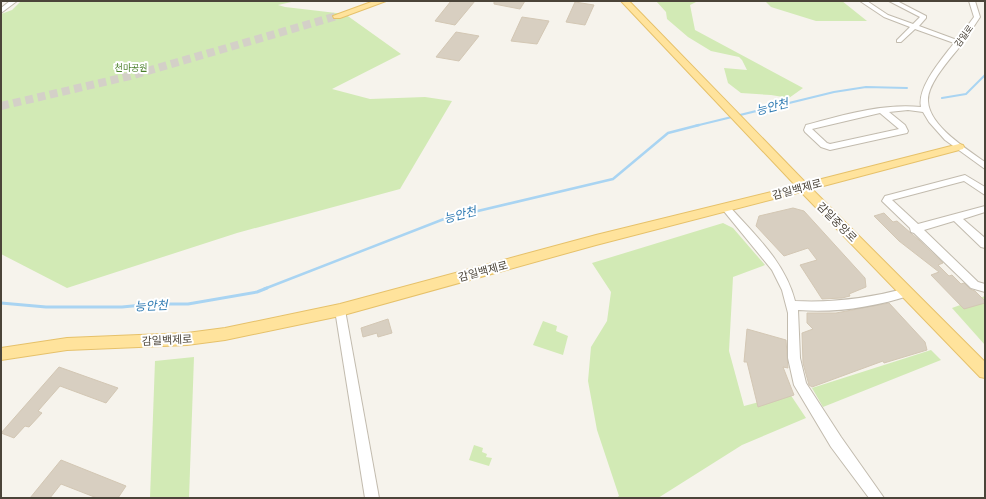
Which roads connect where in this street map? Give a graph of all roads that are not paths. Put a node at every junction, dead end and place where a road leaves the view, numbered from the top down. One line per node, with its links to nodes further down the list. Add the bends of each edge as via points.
1 (14, 1): 8 (street)
2 (368, 1): 3 (main road, via 335,14)
3 (382, 1)
4 (625, 1): 16 (main road, 감일중앙로)
5 (863, 1): 9 (street, via 886,16)
6 (892, 1): 9 (street, via 924,17)
7 (972, 1): 11 (street, 감일로, via 977,17)
8 (1, 11)
9 (913, 27): 10 (street); 11 (street)
10 (899, 41)
11 (959, 43): 13 (street, 감일로, via 926,90)
12 (882, 110): 12 (street, via 809,128 808,130 824,145 830,147 904,131); 13 (street)
13 (926, 110): 14 (street, via 931,120)
14 (958, 147): 15 (street); 16 (main road, 감일백제로)
15 (985, 166)
16 (803, 187): 18 (main road, 감일백제로); 24 (main road, 감일중앙로)
17 (985, 192): 21 (street, via 965,178 888,198 889,204)
18 (726, 208): 25 (street, via 776,267); 26 (main road, 감일백제로, via 596,240)
19 (985, 209): 20 (street)
20 (955, 217): 21 (street); 22 (street)
21 (914, 229): 23 (street, via 975,284)
22 (985, 244)
23 (985, 288)
24 (908, 292): 25 (street, via 836,307); 28 (main road, 감일중앙로)
25 (791, 305): 30 (street, via 794,358 800,385 836,442)
26 (340, 310): 27 (main road, 감일백제로, via 225,334 187,339 67,344); 29 (street)
27 (1, 354)
28 (985, 372)
29 (372, 498)
30 (877, 498)

